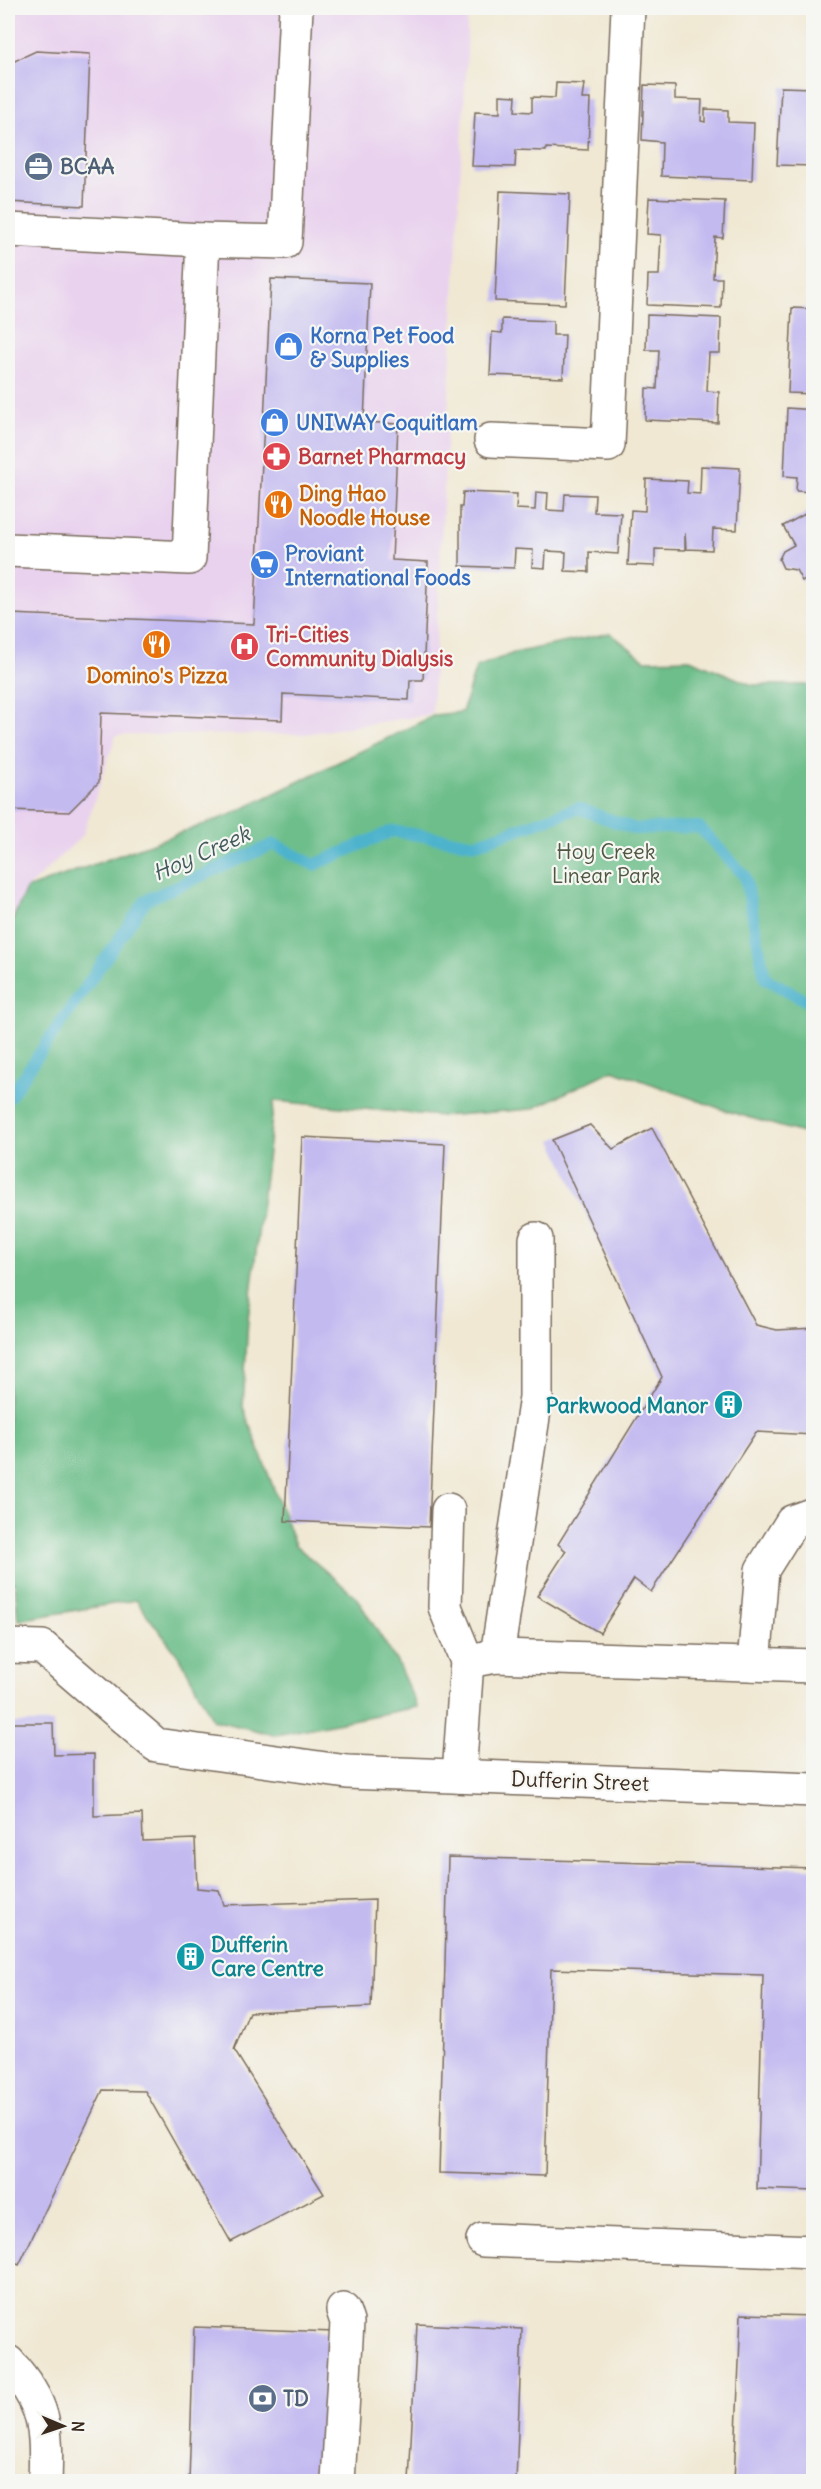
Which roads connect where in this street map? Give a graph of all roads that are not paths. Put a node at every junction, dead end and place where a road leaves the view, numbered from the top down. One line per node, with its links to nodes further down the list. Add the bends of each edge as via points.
1 (296, 8): 4 (street, via 285,242)
2 (628, 8): 5 (street, via 608,445)
3 (8, 230): 4 (street)
4 (203, 240): 6 (street, via 189,558)
5 (491, 440)
6 (8, 550)
7 (536, 1239): 11 (street, via 536,1397)
8 (448, 1509): 11 (street, via 445,1607)
9 (813, 1514): 12 (street, via 792,1521 762,1570)
10 (8, 1646): 14 (street, Dufferin Street, via 42,1647 156,1745 346,1772)
11 (482, 1658): 12 (street); 14 (street)
12 (754, 1664): 13 (street)
13 (813, 1666)
14 (459, 1776): 15 (street, Dufferin Street)
15 (813, 1790)
16 (483, 2240): 17 (street)
17 (813, 2252)
18 (343, 2310): 21 (street, via 347,2322)
19 (8, 2362): 20 (street, via 30,2389 42,2413 47,2443)
20 (45, 2481)
21 (338, 2481)

